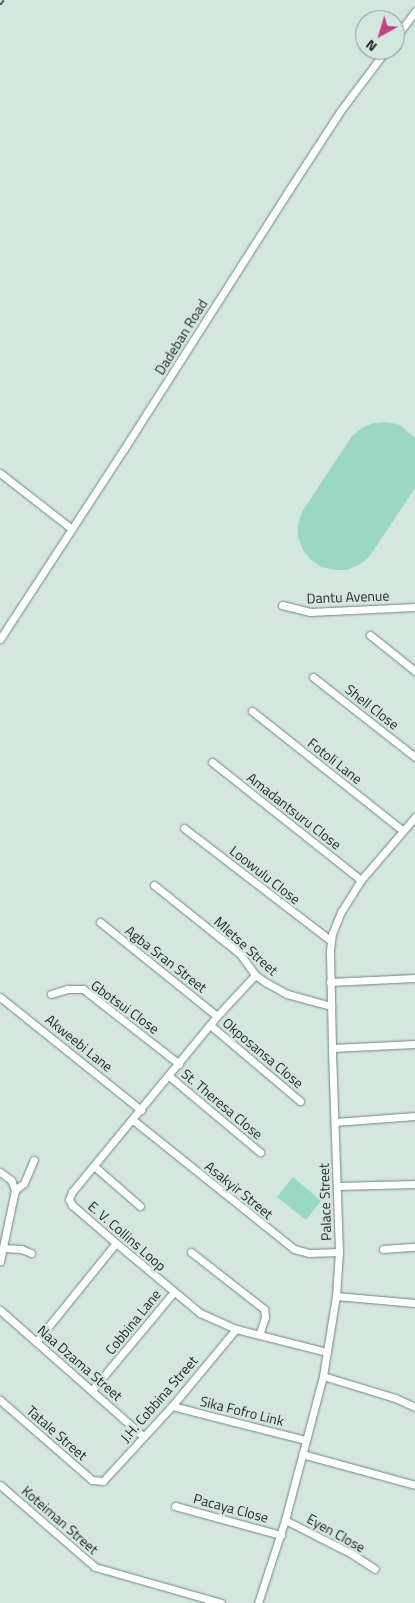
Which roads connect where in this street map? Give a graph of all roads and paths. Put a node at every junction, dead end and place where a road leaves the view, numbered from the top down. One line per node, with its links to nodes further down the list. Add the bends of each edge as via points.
1 (414, 14): 2 (street)
2 (405, 25)
3 (379, 60): 5 (street, Dadeban Road, via 289,190)
4 (0, 473): 5 (street)
5 (72, 529): 9 (street, Dadeban Road)
6 (282, 605): 7 (street, Dantu Avenue, via 310,612)
7 (415, 607)
8 (370, 636): 10 (street)
9 (0, 639)
10 (415, 671)
11 (314, 677): 13 (street, Shell Close)
12 (252, 712): 17 (street, Fotoli Lane)
13 (415, 757)
14 (212, 762): 18 (street, Amadantsuru Close)
15 (415, 817): 17 (street, Palace Street)
16 (184, 828): 21 (street, Loowulu Close)
17 (402, 830): 18 (street, Palace Street)
18 (361, 880): 21 (street, Palace Street, via 341,912)
19 (154, 885): 22 (street, Mletse Street, via 240,954)
20 (100, 922): 28 (street, Agba Sran Street)
21 (331, 941): 24 (street, Palace Street)
22 (255, 975): 27 (street, Mletse Street, via 287,994); 28 (street, E. V. Collins Loop)
23 (415, 978): 24 (street)
24 (330, 982): 27 (street, Palace Street)
25 (51, 994): 32 (street, Gbotsui Close, via 83,989)
26 (0, 997): 35 (street, Akweebi Lane)
27 (331, 1006): 31 (street, Palace Street)
28 (217, 1016): 29 (street, E. V. Collins Loop)
29 (210, 1025): 32 (street, E. V. Collins Loop); 34 (street, Okposansa Close)
30 (415, 1044): 31 (street)
31 (332, 1048): 38 (street, Palace Street)
32 (179, 1064): 33 (street, E. V. Collins Loop)
33 (169, 1076): 35 (street, E. V. Collins Loop); 39 (street, St. Theresa Close)
34 (300, 1101)
35 (141, 1110): 37 (street, E. V. Collins Loop)
36 (415, 1116): 38 (street)
37 (133, 1120): 41 (street, E. V. Collins Loop); 52 (street, Asakyir Street, via 294,1249 309,1253)
38 (335, 1122): 44 (street, Palace Street)
39 (260, 1152)
40 (34, 1160): 45 (street, via 24,1183)
41 (94, 1166): 46 (street); 47 (street, E. V. Collins Loop, via 69,1199)
42 (0, 1172): 45 (street, via 11,1180)
43 (415, 1184): 44 (street)
44 (338, 1186): 52 (street, Palace Street)
45 (15, 1190): 49 (street)
46 (140, 1206)
47 (116, 1243): 55 (street, E. V. Collins Loop); 61 (street)
48 (415, 1247): 50 (street)
49 (4, 1248): 53 (street); 54 (street)
50 (383, 1249)
51 (191, 1252): 60 (street, via 264,1309)
52 (339, 1252): 56 (street, Palace Street)
53 (31, 1253)
54 (0, 1261)
55 (173, 1292): 59 (street, E. V. Collins Loop, via 200,1313); 64 (street, Cobbina Lane)
56 (336, 1296): 57 (street); 62 (street, Palace Street)
57 (415, 1303)
58 (0, 1310): 61 (street, Naa Dzama Street)
59 (236, 1329): 60 (street, E. V. Collins Loop); 66 (street, J.H. Cobbina Street)
60 (259, 1335): 62 (street, E. V. Collins Loop)
61 (36, 1342): 64 (street, Naa Dzama Street)
62 (328, 1352): 63 (street, Palace Street)
63 (322, 1376): 67 (street); 69 (street, Palace Street)
64 (92, 1390): 68 (street, Naa Dzama Street)
65 (0, 1400): 71 (street, Tatale Street, via 92,1480)
66 (172, 1406): 68 (street, J.H. Cobbina Street); 69 (street, Sika Fofro Link)
67 (415, 1407)
68 (143, 1436): 71 (street, J.H. Cobbina Street, via 106,1479)
69 (305, 1440): 70 (street, Palace Street)
70 (302, 1454): 73 (street); 75 (street, Palace Street)
71 (99, 1481)
72 (0, 1485): 78 (street, Koteiman Street, via 96,1567)
73 (415, 1485)
74 (175, 1506): 76 (street, Pacaya Close)
75 (285, 1520): 76 (street, Palace Street); 77 (street, Eyen Close)
76 (281, 1534): 79 (street, Palace Street)
77 (375, 1569)
78 (221, 1603)
79 (258, 1603)

